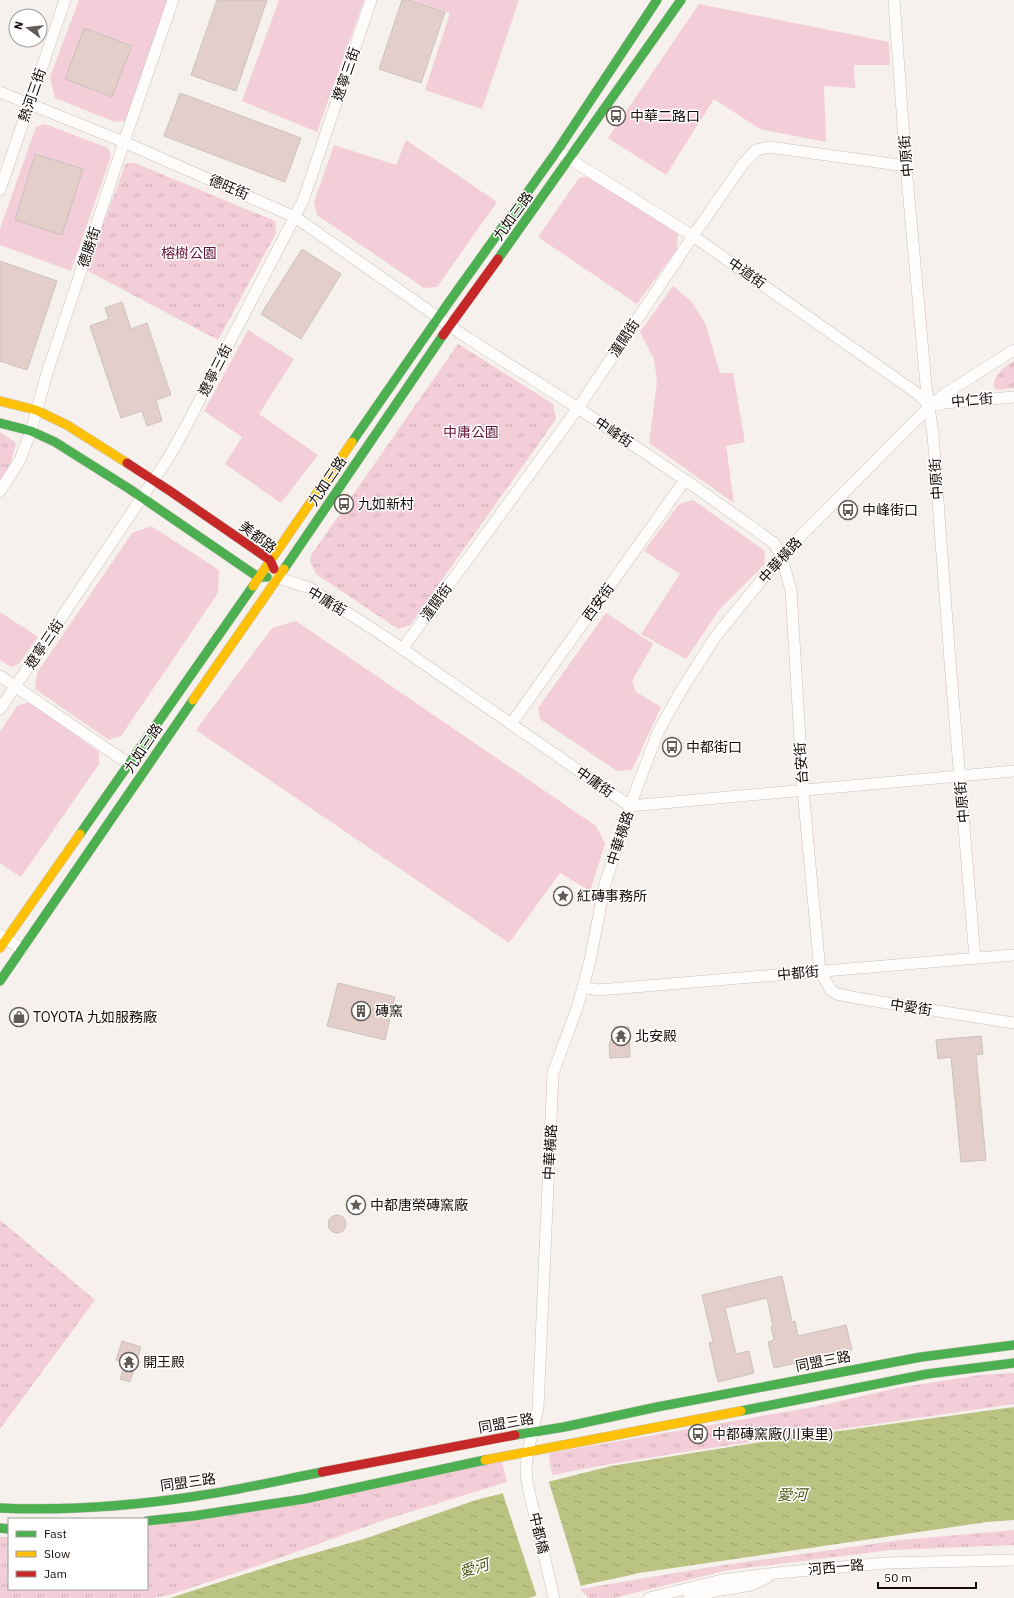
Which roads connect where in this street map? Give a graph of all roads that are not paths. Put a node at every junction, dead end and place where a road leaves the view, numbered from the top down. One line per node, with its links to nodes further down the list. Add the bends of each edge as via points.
1 (65, 0): 8 (street, 熱河三街)
2 (173, 0): 9 (street, 德勝街)
3 (371, 0): 14 (street, 遼寧三街, via 305,195)
4 (657, 0): 10 (street, 九如三路)
5 (681, 0): 11 (street, 九如三路)
6 (894, 0): 12 (street, 中原街)
7 (0, 92): 8 (street, 德旺街)
8 (29, 103): 9 (street, 德旺街); 13 (street, 熱河三街)
9 (124, 142): 14 (street, 德旺街); 23 (street, 德勝街)
10 (557, 151): 11 (street, 中道街); 16 (street, 九如三路)
11 (570, 160): 15 (street, 中道街); 17 (street, 九如三路)
12 (906, 166): 15 (street, 潼關街, via 769,147 756,150 743,164); 21 (street, 中原街)
13 (0, 190)
14 (295, 217): 16 (street, 德旺街); 27 (street, 遼寧三街, via 180,437)
15 (693, 236): 21 (street, 中道街, via 918,394); 22 (street, 潼關街)
16 (438, 318): 17 (street, 中峰街); 31 (street, 九如三路)
17 (450, 326): 22 (street, 中峰街); 33 (street, 九如三路)
18 (1014, 350): 21 (street, 中華橫路)
19 (1014, 396): 21 (street, 中仁街, via 944,402)
20 (0, 401): 23 (street, 美都路)
21 (930, 406): 30 (street, 中華橫路); 41 (street, 中原街)
22 (578, 408): 26 (street, 中峰街); 34 (street, 潼關街)
23 (36, 410): 25 (street, 德勝街); 27 (street, 美都路, via 67,425)
24 (0, 423): 25 (street)
25 (31, 431): 28 (street, 德勝街, via 20,460); 29 (street, via 55,442)
26 (685, 480): 30 (street, 中峰街, via 768,538); 38 (street, 西安街)
27 (153, 481): 29 (street, 遼寧三街); 31 (street, 美都路)
28 (0, 491)
29 (142, 498): 32 (street); 36 (street, 遼寧三街)
30 (781, 556): 42 (street, 台安街, via 790,590); 43 (street, 中華橫路, via 716,636 682,689 658,732)
31 (270, 560): 32 (street, 九如三路); 33 (street, 美都路)
32 (258, 577): 33 (street); 39 (street, 九如三路)
33 (278, 578): 34 (street, 中庸街, via 310,588); 45 (street, 九如三路)
34 (402, 649): 38 (street, 中庸街)
35 (0, 676): 36 (street)
36 (15, 687): 37 (street, 遼寧三街); 39 (street)
37 (0, 709)
38 (511, 724): 43 (street, 中庸街)
39 (129, 764): 44 (street, 九如三路)
40 (1014, 771): 41 (street)
41 (959, 776): 42 (street); 47 (street, 中原街)
42 (803, 790): 43 (street); 48 (street, 台安街)
43 (630, 806): 50 (street, 中華橫路, via 605,884)
44 (2, 941): 45 (street)
45 (22, 949): 49 (street, 九如三路)
46 (1014, 954): 47 (street, 中都街)
47 (975, 958): 48 (street, 中都街)
48 (820, 971): 50 (street, 中都街, via 598,990); 51 (street, 中愛街, via 831,990 837,994)
49 (0, 981)
50 (583, 987): 54 (street, 中華橫路, via 553,1073 538,1408)
51 (1014, 1023)
52 (1014, 1346): 54 (street, 同盟三路, via 921,1357)
53 (1014, 1363): 55 (street, via 927,1374)
54 (532, 1433): 55 (street, 中華橫路); 57 (street, 同盟三路, via 197,1496 99,1507 43,1510)
55 (528, 1451): 56 (street, 中華橫路); 58 (street, via 304,1499)
56 (526, 1467): 61 (street, 中都橋, via 527,1482)
57 (0, 1508)
58 (148, 1521)
59 (1014, 1560): 60 (street, 河西一路, via 886,1563)
60 (777, 1573): 62 (street, 河西一路, via 722,1580); 63 (street, 河西一路, via 751,1585)
61 (554, 1598)
62 (649, 1598)
63 (689, 1598)

